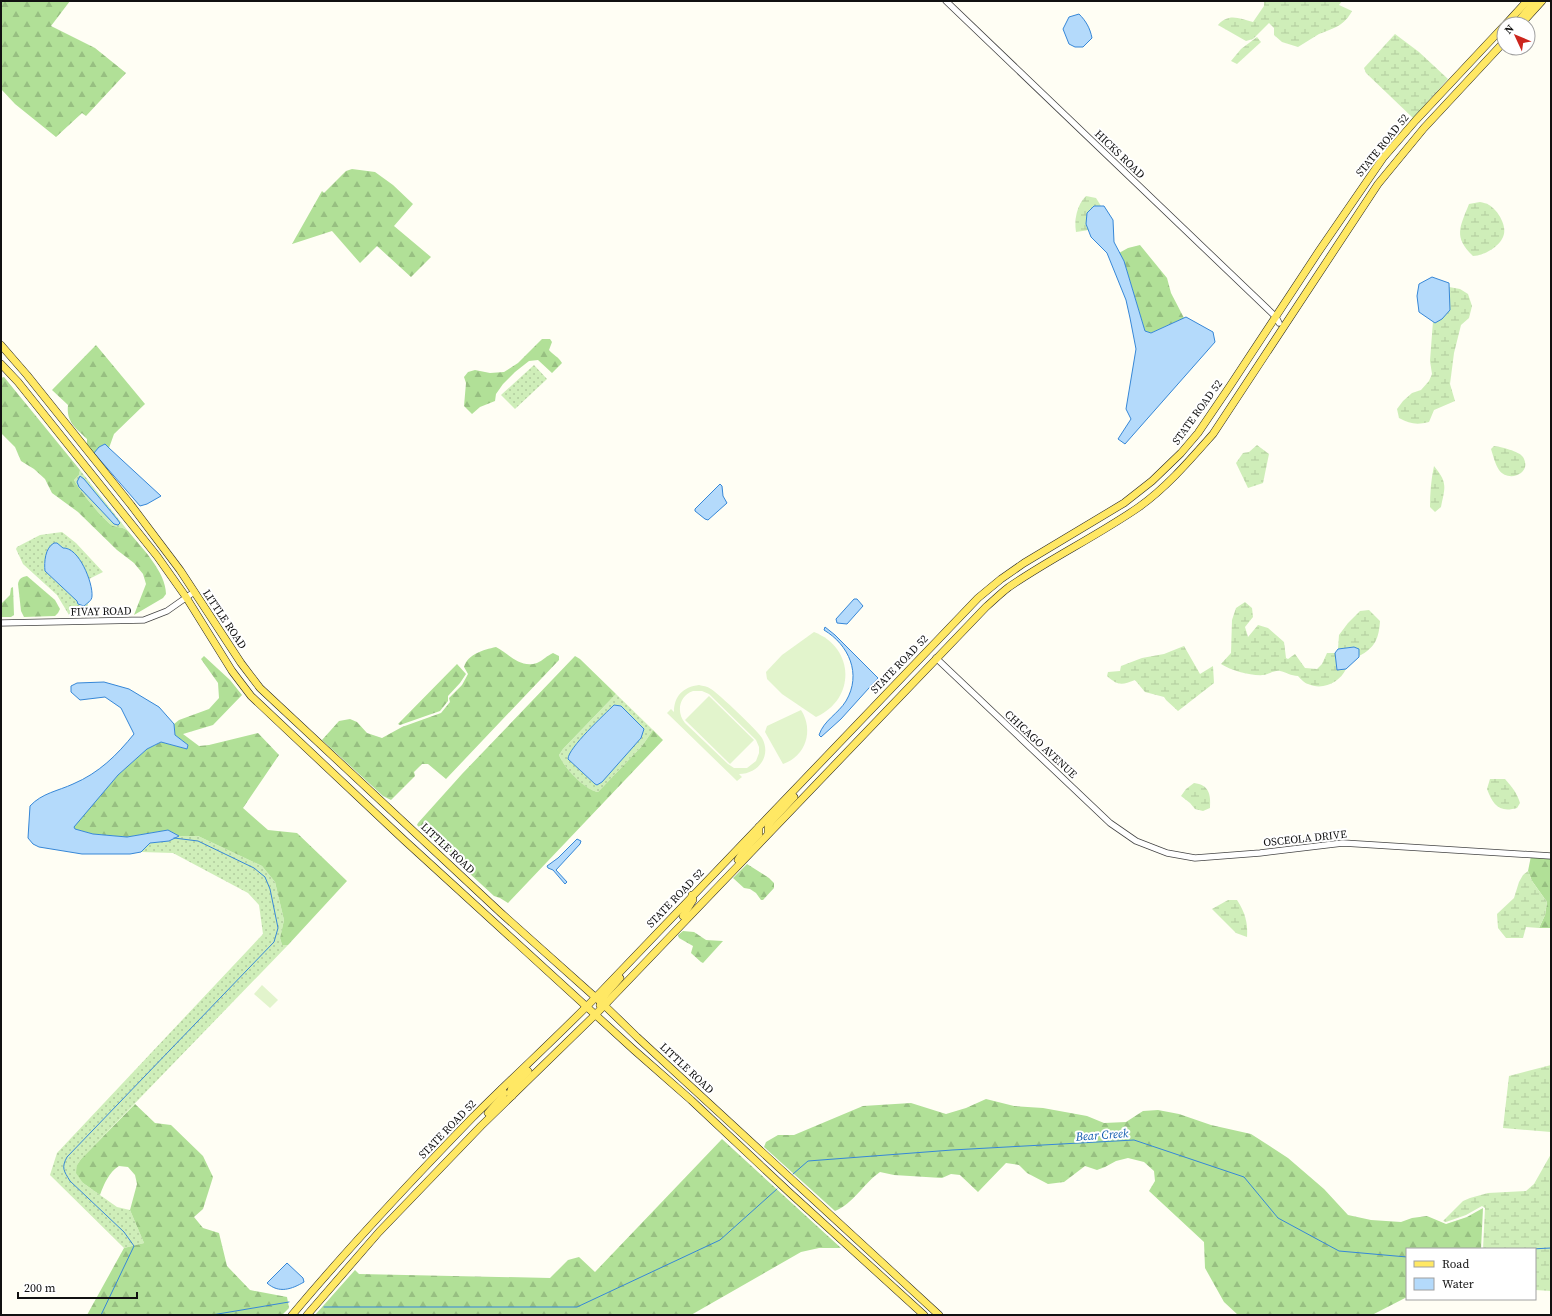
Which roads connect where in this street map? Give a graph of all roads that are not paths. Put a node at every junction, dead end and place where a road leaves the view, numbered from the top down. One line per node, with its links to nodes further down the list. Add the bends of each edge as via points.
1 (946, 1): 10 (street, HICKS ROAD)
2 (1527, 1): 5 (main road, STATE ROAD 52)
3 (1535, 1): 6 (main road)
4 (1542, 1): 7 (main road)
5 (1513, 16)
6 (1522, 16)
7 (1528, 16)
8 (1496, 35): 10 (main road, STATE ROAD 52, via 1387,154 1356,197)
9 (1496, 51): 14 (main road, STATE ROAD 52, via 1424,128 1378,184)
10 (1278, 320): 13 (main road, STATE ROAD 52)
11 (1, 345): 15 (main road, LITTLE ROAD, via 131,505)
12 (1, 364): 16 (main road, LITTLE ROAD, via 157,556)
13 (1200, 430): 14 (main road); 19 (main road, STATE ROAD 52, via 1157,476 1124,503 1024,563 978,598)
14 (1209, 439): 18 (main road, STATE ROAD 52, via 1174,476 1139,506 1008,588)
15 (194, 592): 16 (street, FIVAY ROAD); 28 (main road, LITTLE ROAD, via 260,688 496,908)
16 (186, 597): 17 (street, FIVAY ROAD, via 166,611 144,620); 29 (main road, LITTLE ROAD, via 232,671 251,696 393,831)
17 (1, 623)
18 (936, 658): 21 (main road, STATE ROAD 52); 22 (street, CHICAGO AVENUE, via 1110,823)
19 (800, 784): 20 (main road, STATE ROAD 52); 21 (main road, via 797,794 770,823)
20 (759, 827): 24 (main road, via 758,834); 25 (main road, STATE ROAD 52)
21 (768, 833): 24 (main road, STATE ROAD 52)
22 (1136, 841): 23 (street, OSCEOLA DRIVE, via 1167,853 1195,858 1343,843)
23 (1551, 856)
24 (725, 878): 26 (main road, STATE ROAD 52)
25 (692, 895): 26 (main road); 27 (main road, via 690,906); 28 (main road, STATE ROAD 52, via 631,960 623,975)
26 (709, 895): 27 (main road, STATE ROAD 52)
27 (670, 936): 28 (main road, STATE ROAD 52)
28 (601, 1001): 29 (main road, STATE ROAD 52); 30 (main road, STATE ROAD 52); 38 (main road, LITTLE ROAD)
29 (587, 1006): 30 (main road, LITTLE ROAD); 31 (main road, STATE ROAD 52)
30 (596, 1014): 33 (main road, STATE ROAD 52); 37 (main road, LITTLE ROAD)
31 (534, 1059): 32 (main road, STATE ROAD 52); 33 (main road, via 531,1068 510,1090)
32 (502, 1089): 34 (main road, via 503,1096); 35 (main road, STATE ROAD 52, via 371,1224)
33 (512, 1096): 34 (main road, STATE ROAD 52)
34 (482, 1124): 36 (main road, STATE ROAD 52, via 379,1232)
35 (292, 1315)
36 (307, 1315)
37 (924, 1315)
38 (939, 1315)

